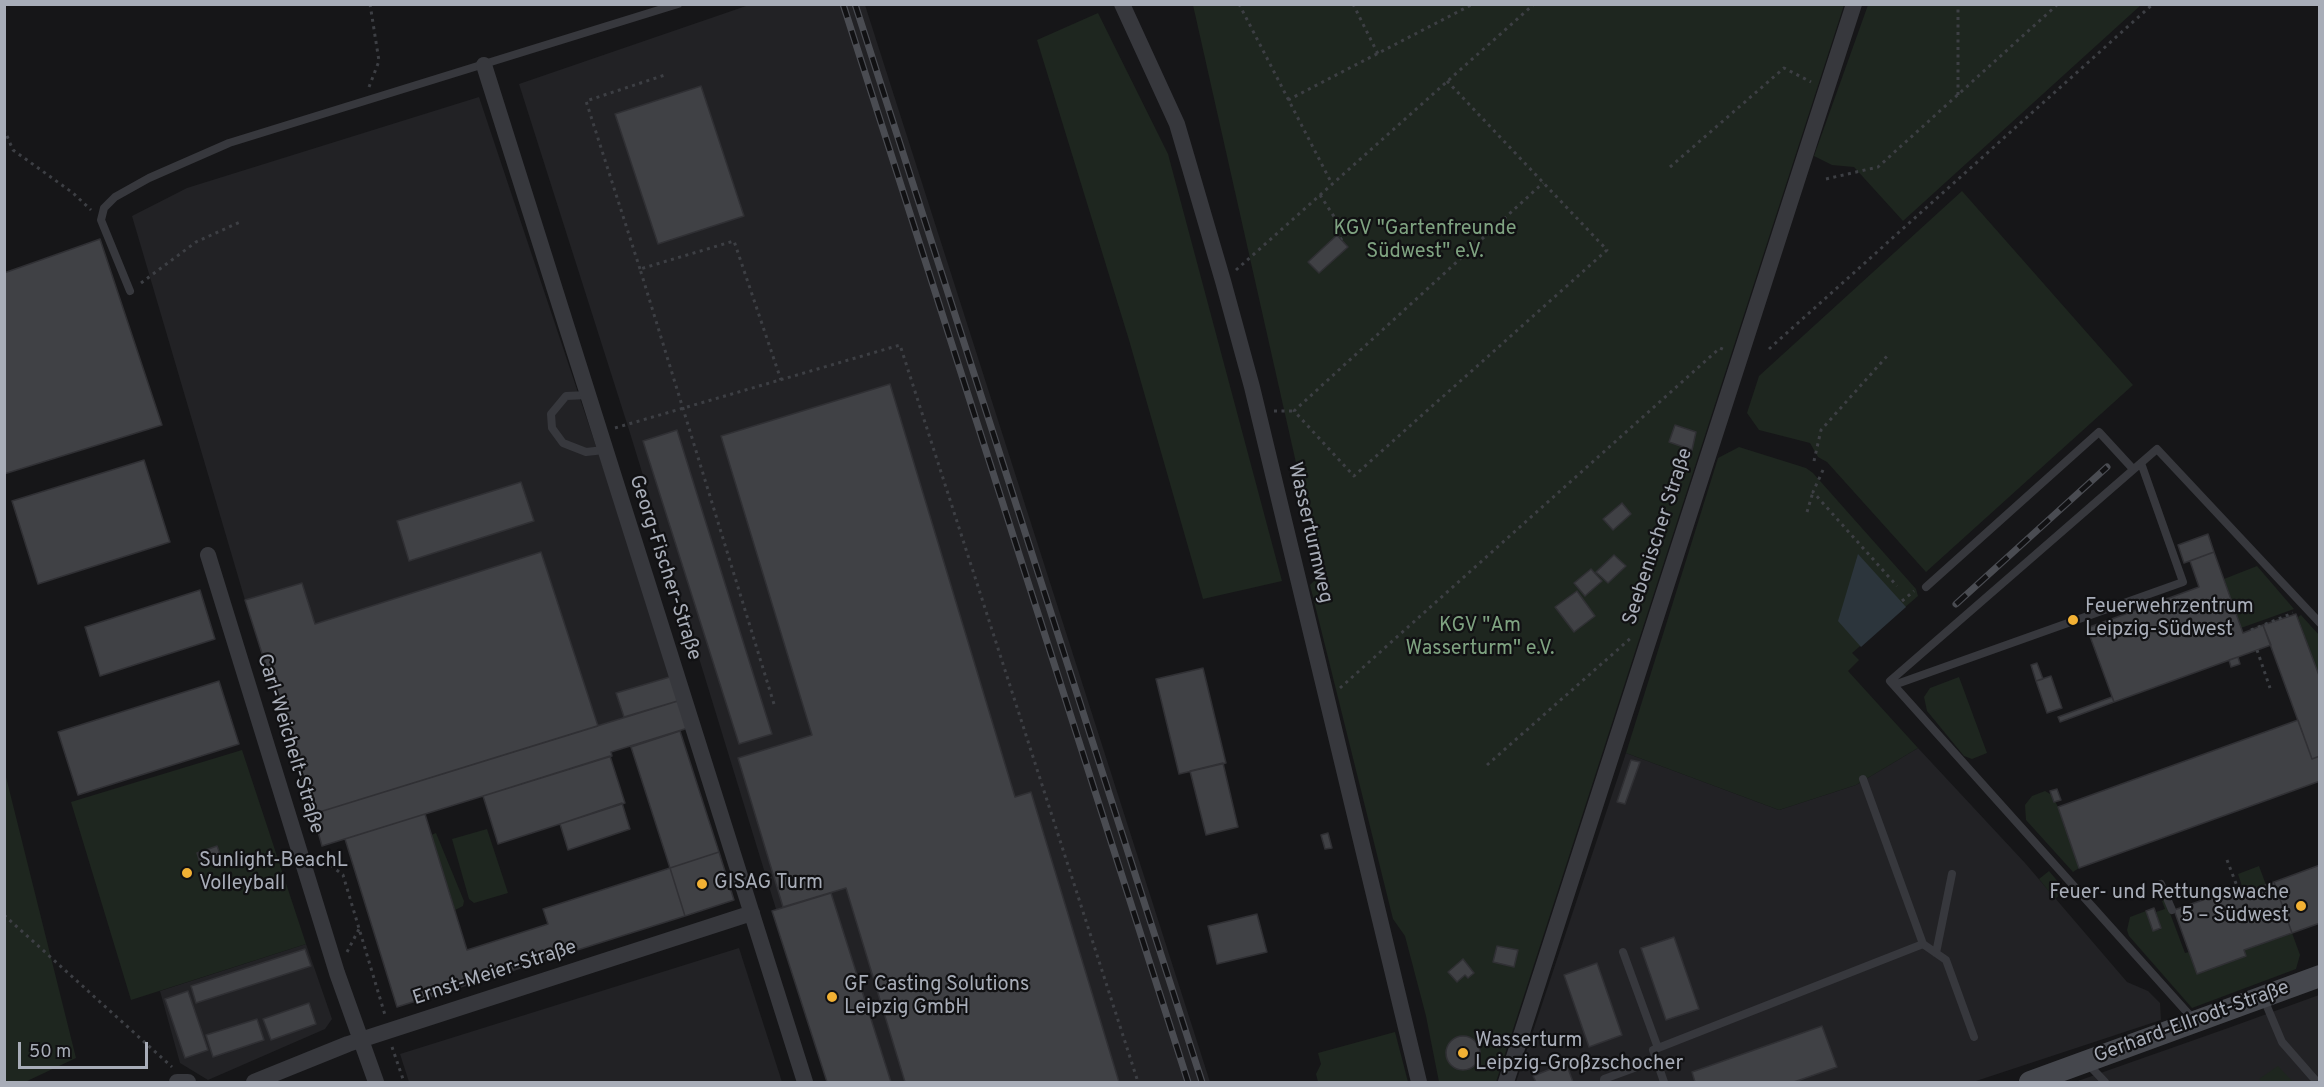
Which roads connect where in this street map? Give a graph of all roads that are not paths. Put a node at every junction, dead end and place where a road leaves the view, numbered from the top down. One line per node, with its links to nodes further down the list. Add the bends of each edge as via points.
1 (678, 4): 4 (lane)
2 (1122, 4): 34 (street, Wasserturmweg, via 1177,124 1223,281 1252,387)
3 (1854, 4): 30 (street, Seebenischer Straße, via 1655,617)
4 (484, 65): 5 (lane, via 229,143 115,197 104,208 100,220); 6 (street, Georg-Fischer-Straße)
5 (130, 291)
6 (587, 395): 7 (street, Georg-Fischer-Straße); 7 (lane, via 566,396 550,414 552,428 563,443 586,452)
7 (604, 450): 18 (street, Georg-Fischer-Straße)
8 (2141, 463): 9 (lane); 12 (lane, via 2157,449); 13 (lane, via 2183,582)
9 (2133, 469): 11 (lane, via 2099,432); 13 (lane, via 1890,681)
10 (208, 555): 26 (street, Carl-Weichelt-Straße)
11 (1926, 587)
12 (2319, 623)
13 (1894, 685): 24 (lane)
14 (1863, 778): 19 (lane)
15 (1952, 874): 21 (lane)
16 (2161, 884): 17 (lane)
17 (2172, 910)
18 (752, 913): 26 (street, Ernst-Meier-Straße); 33 (street, Georg-Fischer-Straße)
19 (1923, 944): 21 (lane); 27 (lane)
20 (1623, 952): 27 (lane)
21 (1936, 952): 25 (lane, via 1946,960)
22 (2319, 976): 23 (main road, Gerhard-Ellrodt-Straße)
23 (2263, 997): 24 (main road, Gerhard-Ellrodt-Straße); 39 (lane, via 2282,1042)
24 (2195, 1021): 29 (main road, Gerhard-Ellrodt-Straße)
25 (1974, 1036)
26 (361, 1040): 31 (street, Ernst-Meier-Straße); 32 (street, Carl-Weichelt-Straße)
27 (1658, 1048): 28 (lane, via 1653,1050)
28 (1656, 1060): 35 (lane, via 1604,1079); 36 (lane)
29 (2086, 1062): 37 (main road, Gerhard-Ellrodt-Straße); 38 (lane)
30 (1510, 1082)
31 (254, 1083)
32 (376, 1083)
33 (805, 1083)
34 (1419, 1083)
35 (1604, 1083)
36 (1664, 1083)
37 (2030, 1083)
38 (2105, 1083)
39 (2317, 1083)

